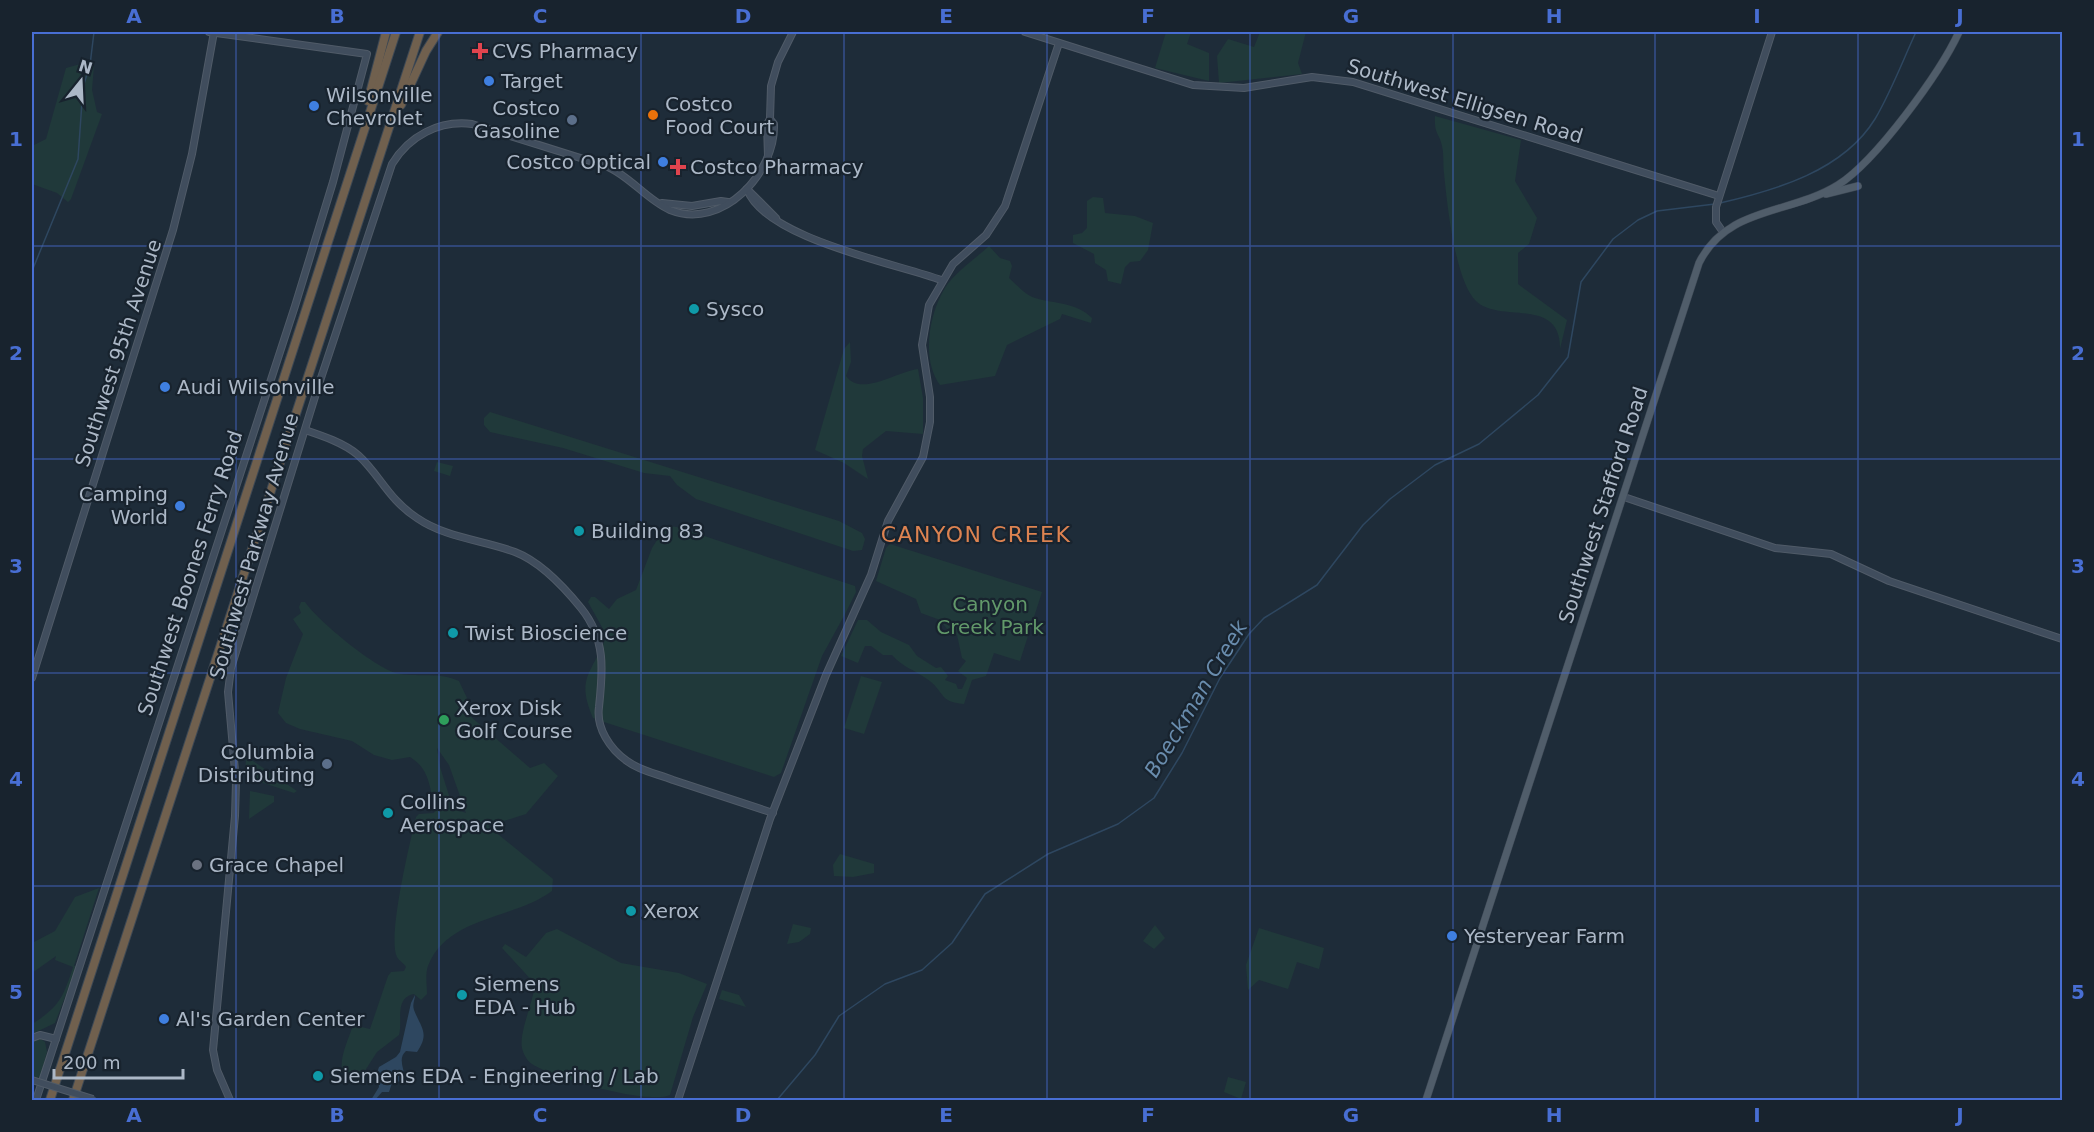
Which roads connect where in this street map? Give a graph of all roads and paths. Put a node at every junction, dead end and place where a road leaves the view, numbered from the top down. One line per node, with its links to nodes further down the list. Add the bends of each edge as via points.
1 (212, 32): 22 (street, Southwest 95th Avenue, via 192,154 176,222); 25 (street, Southwest Boones Ferry Road, via 367,54 295,306)
2 (386, 32): 12 (highway)
3 (396, 32): 12 (highway)
4 (420, 32): 11 (highway)
5 (438, 32): 11 (highway)
6 (793, 32): 14 (street, via 770,92 774,140 760,172)
7 (1025, 32): 10 (street, Southwest Elligsen Road)
8 (1772, 32): 16 (street)
9 (1959, 32): 15 (main road, Southwest Stafford Road, via 1933,77 1876,151 1846,179)
10 (1059, 43): 16 (street, Southwest Elligsen Road, via 1208,87 1244,88 1312,77 1353,82); 18 (street, via 1005,206 992,228)
11 (386, 135): 30 (highway)
12 (351, 168): 29 (highway)
13 (1858, 186): 15 (main road)
14 (747, 189): 18 (street, via 769,217 806,236); 19 (street, Southwest Parkway Avenue, via 717,209 696,213 674,211 614,169 482,126 455,123 425,131 402,150 388,173)
15 (1821, 194): 17 (main road, Southwest Stafford Road, via 1755,214)
16 (1719, 196): 17 (street, via 1715,216)
17 (1723, 232): 20 (main road, Southwest Stafford Road, via 1704,254 1694,275)
18 (941, 280): 23 (street, via 922,331 930,411 925,449 915,476 888,521 871,575 826,675)
19 (305, 430): 23 (street, via 359,456 392,498 423,522 522,555 567,592 597,636 603,669 599,720 605,737 623,758 646,770); 31 (street, Southwest Parkway Avenue, via 228,681 236,809 213,1050)
20 (1624, 497): 21 (street, via 1775,548 1831,554 1881,578); 33 (main road, Southwest Stafford Road)
21 (2062, 639)
22 (32, 678)
23 (772, 813): 32 (street)
24 (32, 1038): 25 (street, via 40,1035)
25 (56, 1039): 28 (street, Southwest Boones Ferry Road)
26 (32, 1080): 27 (street, bridge)
27 (95, 1100)
28 (36, 1101)
29 (50, 1101)
30 (73, 1101)
31 (230, 1101)
32 (678, 1101)
33 (1426, 1101)

